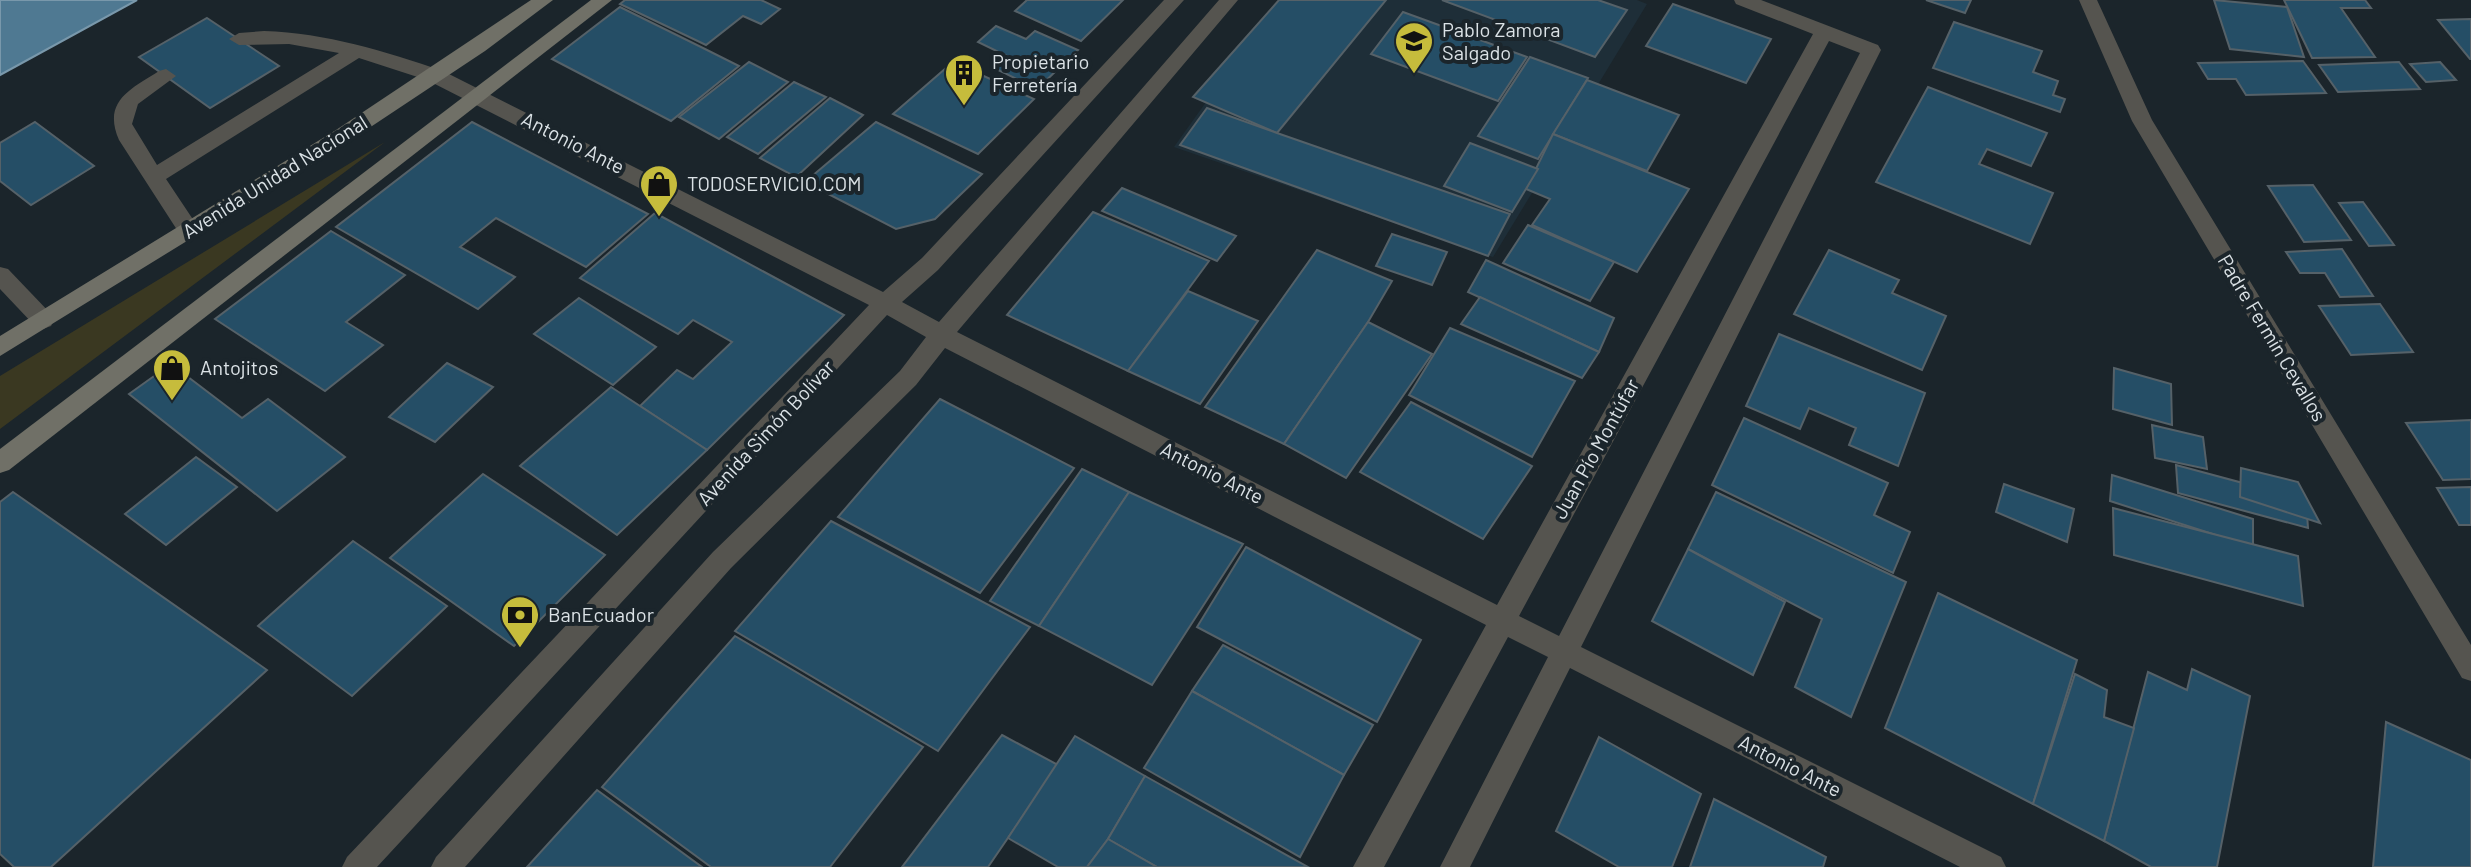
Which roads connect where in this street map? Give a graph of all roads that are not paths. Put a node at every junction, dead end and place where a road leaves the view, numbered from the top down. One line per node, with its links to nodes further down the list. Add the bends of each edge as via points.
1 (544, 0): 11 (main road, Avenida Unidad Nacional)
2 (603, 0): 12 (main road)
3 (1175, 0): 16 (street, Avenida Simón Bolívar, via 930,264)
4 (1229, 0): 18 (street)
5 (1743, 0): 7 (street)
6 (2088, 0): 23 (street, Padre Fermín Cevallos, via 2142,121)
7 (1825, 30): 21 (street, Juan Pío Montúfar); 22 (street, via 1871,50)
8 (239, 39): 9 (street, Antonio Ante, via 279,36)
9 (358, 50): 11 (street, Antonio Ante); 13 (street)
10 (166, 76): 13 (street, via 129,100 123,112 129,140)
11 (436, 76): 12 (street, Antonio Ante); 14 (main road, Avenida Unidad Nacional)
12 (477, 98): 16 (street, Antonio Ante); 20 (main road)
13 (154, 177): 14 (street)
14 (189, 230): 17 (main road, Avenida Unidad Nacional)
15 (0, 275): 17 (street)
16 (885, 303): 18 (street, Antonio Ante); 24 (street, Avenida Simón Bolívar)
17 (43, 320): 19 (main road, Avenida Unidad Nacional)
18 (942, 334): 21 (street, Antonio Ante); 25 (street, via 908,378 722,560)
19 (0, 347)
20 (0, 463)
21 (1503, 620): 22 (street, Antonio Ante); 26 (street, Juan Pío Montúfar)
22 (1564, 653): 27 (street); 28 (street, Antonio Ante)
23 (2471, 669)
24 (357, 867)
25 (446, 867)
26 (1368, 867)
27 (1455, 867)
28 (1991, 867)

